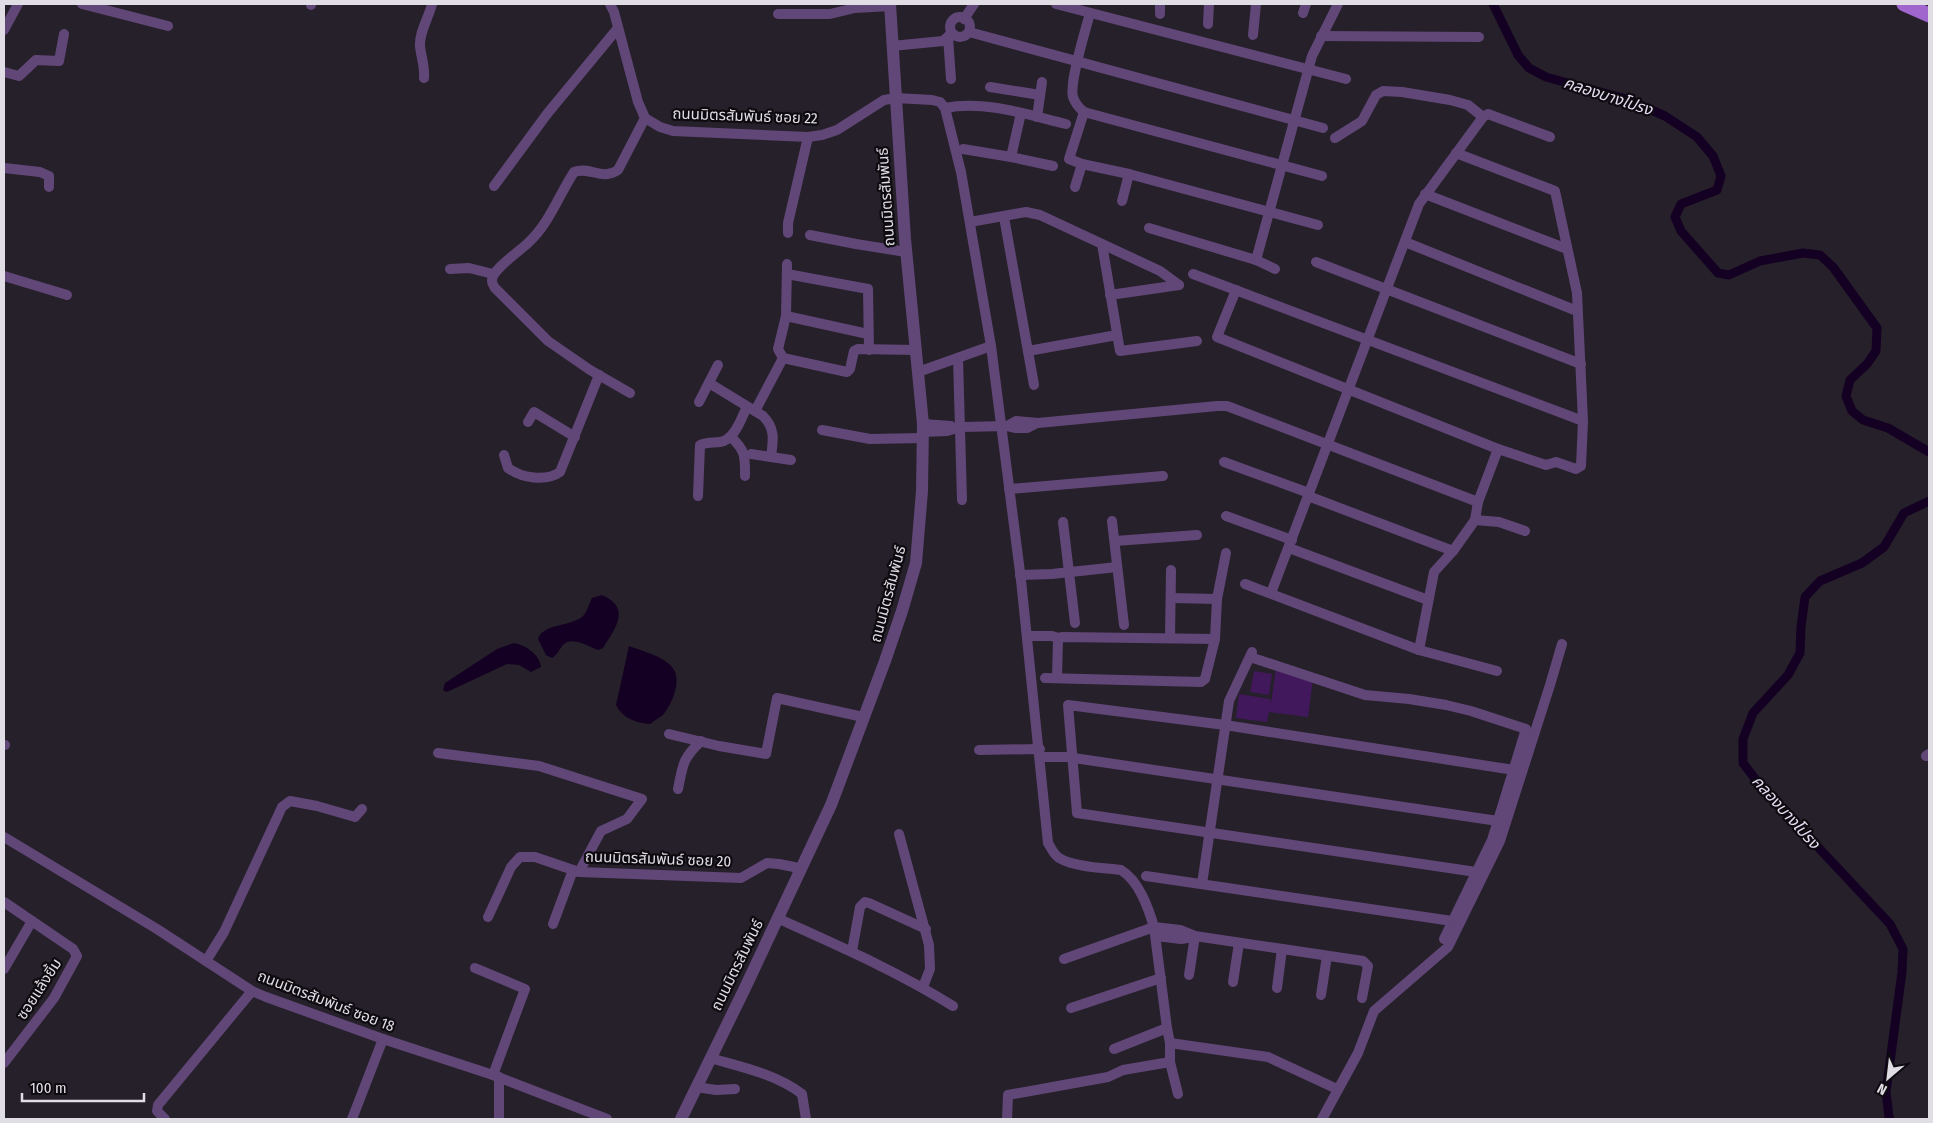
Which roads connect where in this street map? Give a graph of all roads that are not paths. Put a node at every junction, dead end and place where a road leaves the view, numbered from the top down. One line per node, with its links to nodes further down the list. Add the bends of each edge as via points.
1 (18, 4): 19 (street)
2 (82, 4): 17 (street)
3 (432, 4): 30 (street, via 420,45)
4 (610, 4): 18 (street)
5 (974, 4): 15 (street)
6 (1056, 4): 12 (street)
7 (1210, 4): 16 (street)
8 (1256, 4): 23 (street)
9 (1338, 4): 24 (street)
10 (1904, 4): 14 (main road)
11 (890, 5): 13 (street, via 830,14); 26 (street, ถนนมิตรสัมพันธ์)
12 (1090, 13): 27 (street); 28 (street)
13 (778, 14)
14 (1929, 15)
15 (964, 19): 20 (street, via 969,23); 22 (street, via 952,21)
16 (1208, 24)
17 (168, 26)
18 (618, 28): 42 (street); 58 (street, via 547,114)
19 (4, 30)
20 (969, 32): 22 (street, via 961,37); 27 (street)
21 (64, 34): 29 (street, via 60,61 36,60 20,76)
22 (950, 35): 26 (street); 31 (street)
23 (1253, 35)
24 (1322, 36): 25 (street); 28 (street)
25 (1479, 36)
26 (892, 43): 36 (street, ถนนมิตรสัมพันธ์)
27 (1077, 62): 38 (street, via 1072,94); 43 (street)
28 (1309, 70): 32 (street); 43 (street)
29 (4, 72)
30 (424, 78)
31 (951, 79)
32 (1346, 79)
33 (1042, 82): 35 (street)
34 (990, 87): 35 (street)
35 (1040, 95): 40 (street)
36 (896, 98): 37 (street, via 932,100); 46 (street, ถนนมิตรสัมพันธ์ ซอย 22, via 884,100 837,130); 73 (street, ถนนมิตรสัมพันธ์)
37 (945, 108): 39 (street, via 991,107); 65 (street)
38 (1084, 112): 52 (street, via 1069,159); 54 (street)
39 (1021, 113): 40 (street); 51 (street)
40 (1037, 117): 44 (street)
41 (1483, 117): 47 (street, via 1488,114); 48 (street, via 1468,105 1450,100 1383,91 1376,95 1362,121); 50 (street)
42 (645, 118): 46 (street, ถนนมิตรสัมพันธ์ ซอย 22, via 673,131); 78 (street, via 618,170 606,175 581,169 574,172 538,232)
43 (1295, 120): 45 (street); 54 (street)
44 (1066, 124)
45 (1323, 128)
46 (808, 137): 68 (street)
47 (1550, 137)
48 (1335, 138)
49 (963, 149): 51 (street)
50 (1456, 153): 61 (street); 72 (street, via 1555,191)
51 (1011, 157): 53 (street)
52 (1082, 164): 56 (street); 60 (street)
53 (1053, 166)
54 (1282, 166): 57 (street); 63 (street)
55 (4, 168): 59 (street, via 40,172 49,176)
56 (1129, 174): 62 (street); 63 (street)
57 (1322, 176)
58 (494, 186)
59 (49, 187)
60 (1075, 187)
61 (1425, 194): 70 (street); 72 (street)
62 (1122, 201)
63 (1270, 212): 66 (street); 74 (street)
64 (1004, 217): 65 (street); 71 (street, via 1026,212 1040,215); 94 (street)
65 (970, 222): 91 (street)
66 (1318, 225)
67 (1150, 228): 74 (street)
68 (788, 233)
69 (810, 235): 73 (street)
70 (1405, 242): 82 (street); 85 (street)
71 (1102, 244): 84 (street); 84 (street, via 1160,271 1179,285)
72 (1567, 249): 85 (street, via 1577,294)
73 (906, 252): 93 (street, ถนนมิตรสัมพันธ์)
74 (1256, 260): 77 (street)
75 (1316, 262): 82 (street)
76 (450, 269): 78 (street, via 469,268)
77 (1275, 269)
78 (493, 274): 100 (street, via 495,288 528,322 548,341)
79 (1193, 274): 81 (street)
80 (4, 276): 83 (street)
81 (1236, 290): 89 (street); 103 (street, via 1217,337)
82 (1386, 291): 89 (street); 97 (street)
83 (67, 294)
84 (1110, 295): 88 (street)
85 (1577, 311): 97 (street)
86 (786, 316): 87 (street); 87 (street, via 787,269 868,290); 95 (street, via 778,349)
87 (868, 334): 92 (street)
88 (1117, 335): 90 (street, via 1120,351); 94 (street)
89 (1368, 339): 103 (street); 107 (street)
90 (1197, 340)
91 (991, 346): 96 (street); 109 (street)
92 (869, 350): 93 (street); 95 (street, via 854,351 847,372)
93 (916, 350): 99 (street, ถนนมิตรสัมพันธ์)
94 (1028, 351): 102 (street)
95 (783, 358): 106 (street)
96 (958, 358): 99 (street); 110 (street)
97 (1580, 364): 107 (street)
98 (718, 365): 101 (street)
99 (918, 372): 112 (street, ถนนมิตรสัมพันธ์)
100 (599, 375): 104 (street); 113 (street)
101 (709, 383): 105 (street); 106 (street)
102 (1034, 385)
103 (1348, 390): 115 (street); 116 (street)
104 (630, 394)
105 (699, 402)
106 (751, 409): 114 (street); 119 (street, via 768,421 772,429)
107 (1582, 421): 116 (street, via 1582,466 1576,469 1556,462 1546,465)
108 (528, 422): 113 (street, via 534,412)
109 (1005, 426): 110 (street); 115 (street, via 1027,428 1038,423 1227,406); 124 (street)
110 (958, 427): 112 (street, via 946,424); 127 (street)
111 (822, 430): 112 (street, via 870,439)
112 (923, 432): 159 (street, ถนนมิตรสัมพันธ์, via 916,562 891,644)
113 (575, 437): 118 (street, via 560,472 548,478 512,471)
114 (731, 437): 122 (street, via 745,454); 126 (street, via 700,445)
115 (1328, 443): 125 (street); 128 (street)
116 (1498, 449): 128 (street)
117 (751, 454): 119 (street)
118 (504, 455)
119 (771, 457): 120 (street)
120 (791, 460)
121 (1224, 462): 125 (street)
122 (745, 476)
123 (1163, 476): 124 (street)
124 (1010, 489): 142 (street)
125 (1309, 495): 136 (street); 137 (street)
126 (698, 496)
127 (962, 500)
128 (1478, 502): 130 (street)
129 (1226, 516): 136 (street)
130 (1475, 520): 133 (street, via 1499,522); 137 (street)
131 (1112, 521): 135 (street)
132 (1063, 522): 141 (street)
133 (1525, 531)
134 (1197, 535): 135 (street)
135 (1115, 541): 139 (street)
136 (1290, 544): 144 (street); 147 (street)
137 (1453, 551): 147 (street, via 1434,572)
138 (1226, 553): 146 (street)
139 (1118, 567): 141 (street); 149 (street)
140 (1171, 570): 145 (street)
141 (1069, 572): 142 (street, via 1043,578); 148 (street)
142 (1020, 578): 150 (street)
143 (1245, 584): 144 (street)
144 (1271, 594): 155 (street)
145 (1171, 598): 146 (street); 152 (street)
146 (1216, 599): 153 (street)
147 (1428, 600): 155 (street)
148 (1075, 623)
149 (1124, 625)
150 (1027, 638): 151 (street); 165 (street)
151 (1058, 638): 152 (street); 158 (street)
152 (1170, 638): 153 (street)
153 (1215, 639): 158 (street, via 1207,674 1201,682)
154 (1562, 644): 218 (street, via 1500,841 1448,947 1374,1011 1358,1053)
155 (1419, 650): 156 (street)
156 (1497, 671)
157 (1045, 678): 158 (street)
158 (1057, 678)
159 (864, 716): 162 (street, via 777,698 766,754); 176 (street, ถนนมิตรสัมพันธ์, via 831,805)
160 (1225, 725): 166 (street, via 1068,705); 167 (street); 167 (street, via 1229,701 1251,655 1365,695 1446,705 1526,730); 168 (street)
161 (669, 734): 162 (street)
162 (701, 741): 169 (street, via 684,760)
163 (979, 750): 165 (street)
164 (438, 753): 175 (street, via 539,766 642,799 627,819 601,831)
165 (1040, 757): 166 (street); 187 (street, via 1048,843 1054,853 1070,863 1121,870 1128,874 1150,913)
166 (1073, 759): 168 (street); 172 (street, via 1078,813)
167 (1514, 770): 171 (street)
168 (1216, 780): 171 (street); 172 (street)
169 (678, 789)
170 (362, 810): 195 (street, via 355,817 290,801 282,807 224,932)
171 (1498, 821): 177 (street)
172 (1210, 833): 177 (street); 179 (street)
173 (899, 834): 186 (street)
174 (4, 837): 195 (street, ถนนมิตรสัมพันธ์ ซอย 18)
175 (576, 871): 176 (street, ถนนมิตรสัมพันธ์ ซอย 20, via 741,878 767,863 794,867); 181 (street, ถนนมิตรสัมพันธ์ ซอย 20, via 535,857 520,857 511,867); 185 (street)
176 (799, 871): 182 (street, ถนนมิตรสัมพันธ์)
177 (1476, 872): 184 (street)
178 (1146, 876): 179 (street)
179 (1202, 884): 184 (street)
180 (4, 902): 183 (street, ซอยแล้งยิ้ม)
181 (488, 917)
182 (778, 918): 192 (street); 212 (street, ถนนมิตรสัมพันธ์)
183 (32, 921): 197 (street); 214 (street, ซอยแล้งยิ้ม, via 73,949 77,956 54,998)
184 (1452, 921): 189 (street)
185 (553, 924)
186 (926, 928): 192 (street, via 865,902 860,907); 201 (street, via 930,965)
187 (1155, 932): 188 (street, via 1180,930); 194 (street); 199 (street)
188 (1195, 936): 190 (street); 198 (street)
189 (1444, 939)
190 (1239, 944): 191 (street); 200 (street)
191 (1282, 949): 193 (street); 202 (street)
192 (852, 951): 201 (street)
193 (1327, 956): 204 (street); 205 (street, via 1363,961 1368,966)
194 (1064, 959)
195 (206, 961): 203 (street, ถนนมิตรสัมพันธ์ ซอย 18)
196 (475, 968): 215 (street, via 525,989)
197 (4, 969)
198 (1188, 975)
199 (1161, 978): 207 (street); 208 (street)
200 (1233, 982)
201 (922, 987): 206 (street)
202 (1277, 988)
203 (252, 990): 209 (street, ถนนมิตรสัมพันธ์ ซอย 18); 220 (street, via 158,1105 157,1111)
204 (1321, 995)
205 (1362, 998)
206 (953, 1006)
207 (1071, 1008)
208 (1167, 1028): 210 (street); 211 (street)
209 (383, 1039): 215 (street, ถนนมิตรสัมพันธ์ ซอย 18); 221 (street)
210 (1170, 1043): 213 (street); 218 (street, via 1268,1057)
211 (1114, 1049)
212 (710, 1058): 216 (street, ถนนมิตรสัมพันธ์); 225 (street, via 792,1086 802,1094)
213 (1170, 1062): 219 (street); 226 (street, via 1008,1095)
214 (4, 1063)
215 (496, 1076): 222 (street); 223 (street, ถนนมิตรสัมพันธ์ ซอย 18)
216 (696, 1087): 217 (street); 224 (street, ถนนมิตรสัมพันธ์)
217 (735, 1089)
218 (1337, 1089): 227 (street)
219 (1178, 1094)
220 (165, 1119)
221 (352, 1119)
222 (499, 1119)
223 (607, 1119)
224 (681, 1119)
225 (806, 1119)
226 (1007, 1119)
227 (1322, 1119)

